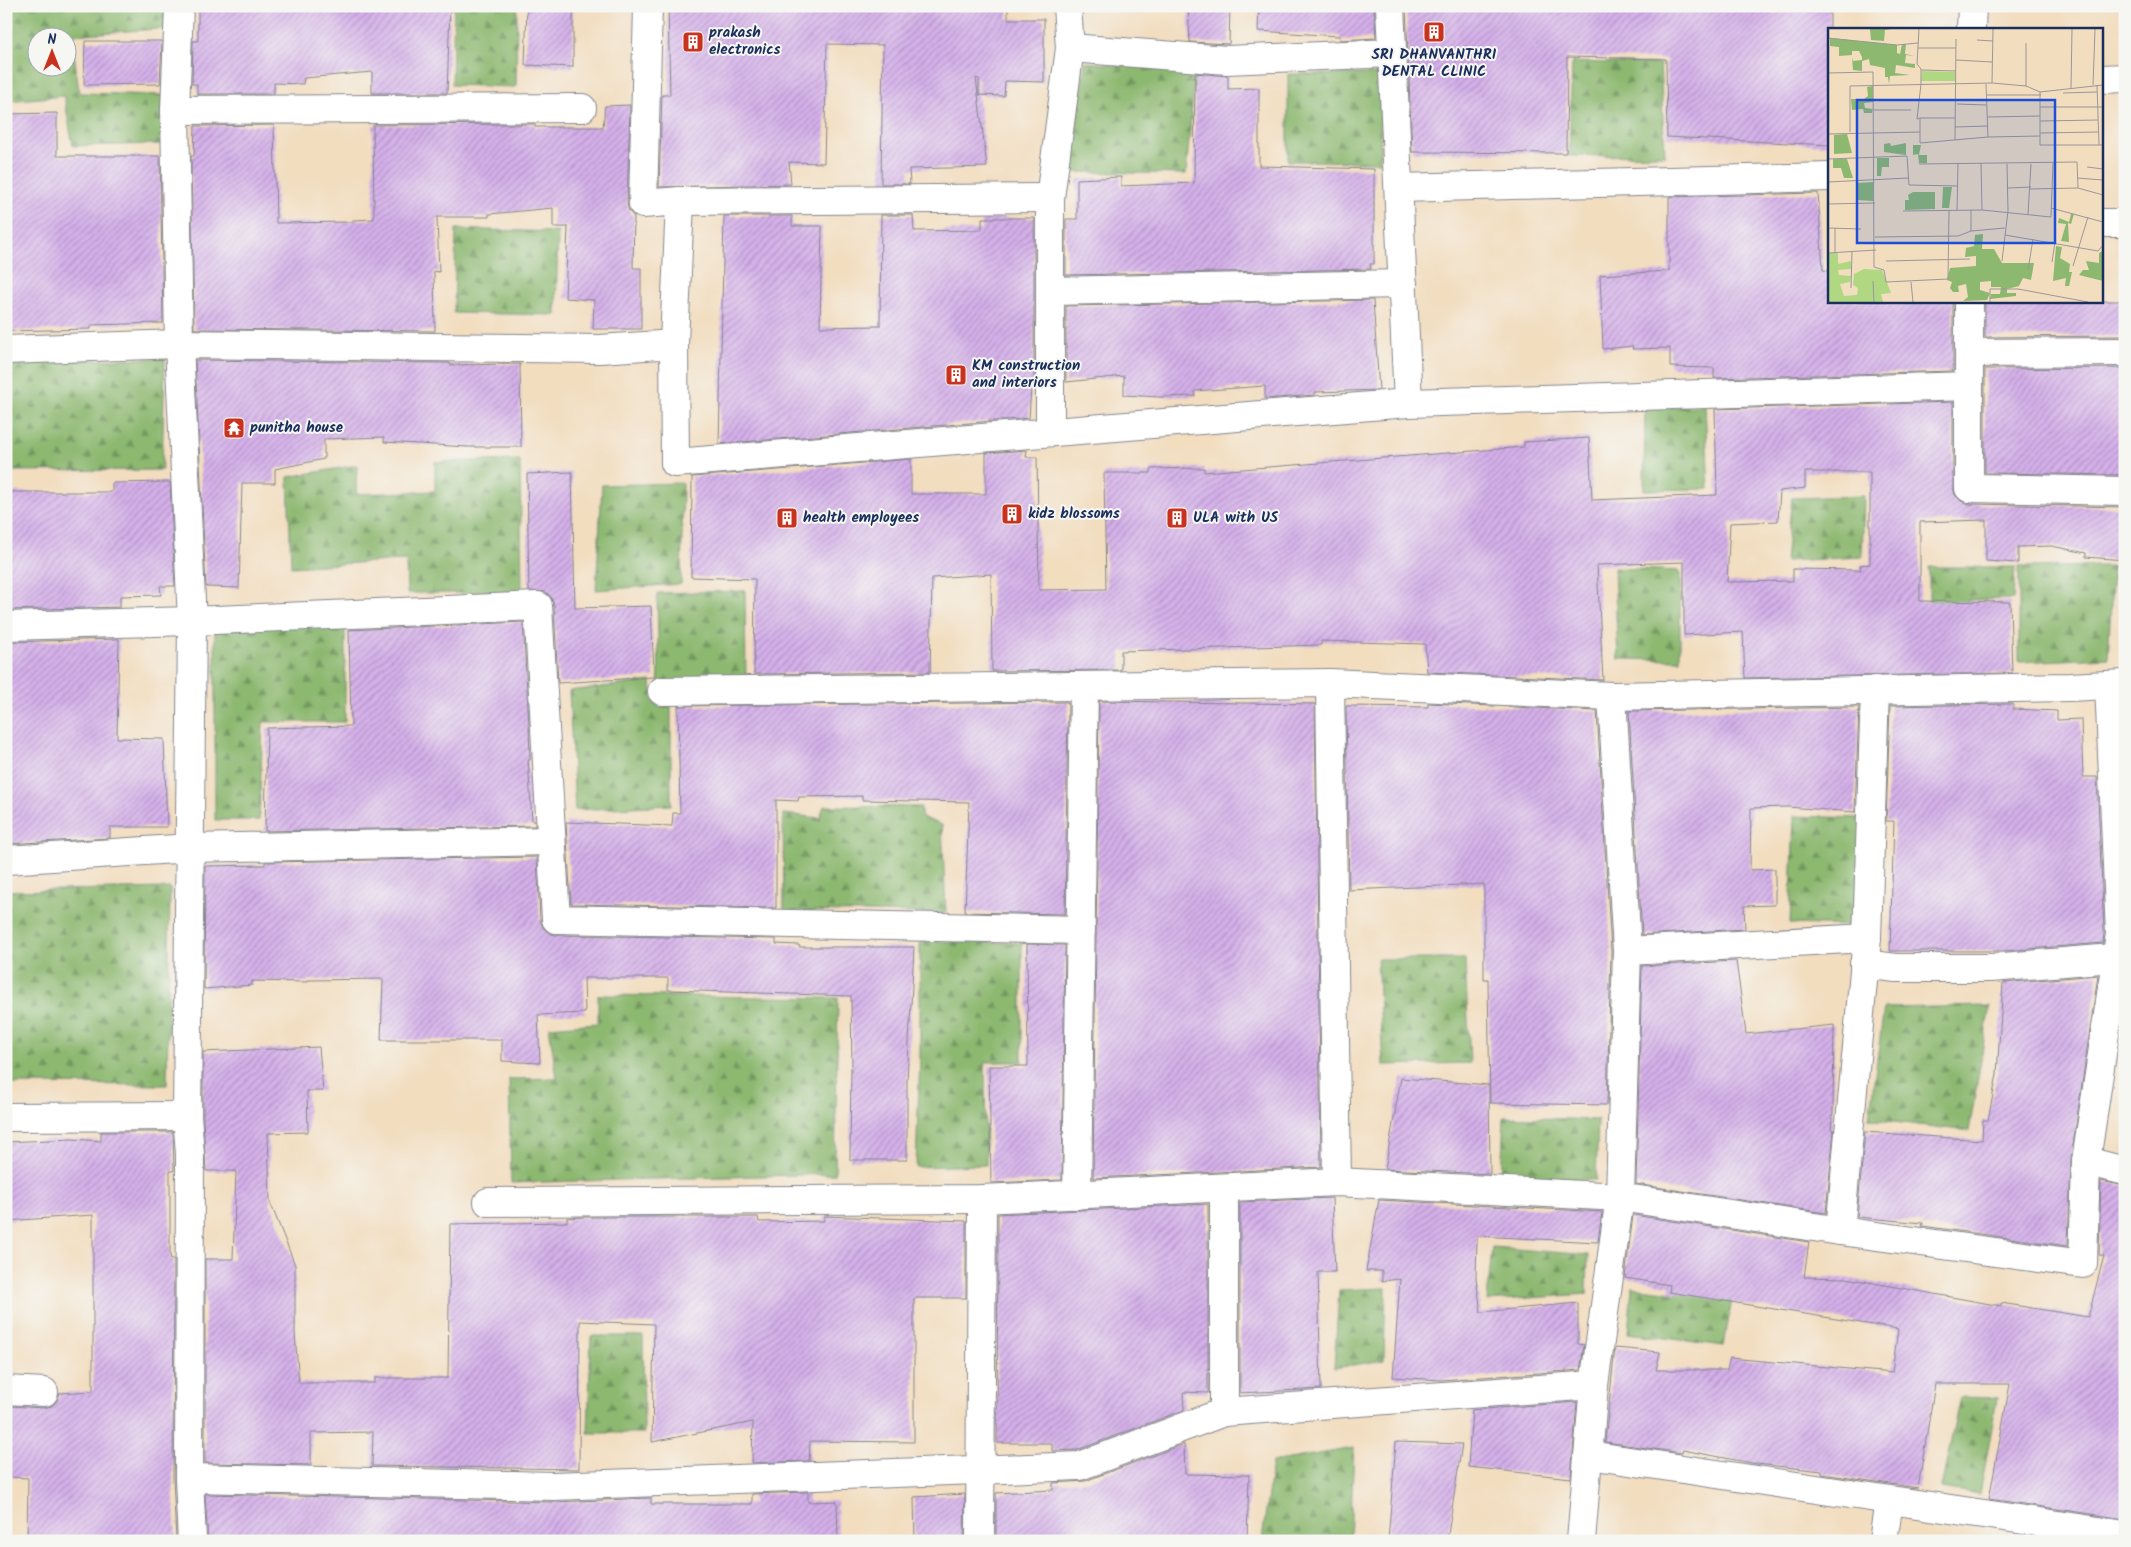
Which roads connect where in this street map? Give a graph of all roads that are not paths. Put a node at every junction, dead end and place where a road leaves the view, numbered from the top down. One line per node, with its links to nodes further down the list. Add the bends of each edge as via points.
1 (179, 6): 12 (street)
2 (648, 6): 16 (street, via 643,204)
3 (1067, 6): 7 (street)
4 (1390, 6): 8 (street)
5 (1972, 6): 6 (street)
6 (1971, 28)
7 (1070, 48): 8 (street, via 1227,60); 15 (street)
8 (1391, 53): 14 (street)
9 (2125, 78): 10 (street)
10 (2104, 79)
11 (582, 108): 12 (street)
12 (175, 110): 22 (street)
13 (1828, 177): 14 (street)
14 (1399, 188): 19 (street)
15 (1050, 198): 16 (street); 20 (street)
16 (680, 201): 23 (street)
17 (2104, 223): 18 (street)
18 (2125, 223)
19 (1403, 284): 20 (street); 28 (street)
20 (1050, 291): 29 (street)
21 (1969, 302): 26 (street)
22 (179, 344): 23 (street, via 600,349); 24 (street); 31 (street)
23 (674, 344): 29 (street, via 675,463)
24 (6, 350)
25 (2125, 352): 26 (street)
26 (1969, 353): 27 (street)
27 (1970, 386): 28 (street); 30 (street, via 1970,488)
28 (1408, 403): 29 (street)
29 (1050, 432)
30 (2125, 490)
31 (192, 621): 32 (street); 39 (street, via 538,606); 40 (street)
32 (6, 626)
33 (1330, 683): 35 (street); 38 (street); 51 (street)
34 (2117, 684): 36 (street); 45 (street)
35 (1084, 686): 37 (street); 42 (street)
36 (1875, 690): 38 (street); 43 (street)
37 (662, 691)
38 (1612, 696): 44 (street)
39 (550, 841): 40 (street); 42 (street, via 556,919)
40 (191, 848): 41 (street); 47 (street)
41 (6, 860)
42 (1080, 930): 53 (street)
43 (1867, 938): 44 (street); 46 (street)
44 (1627, 951): 54 (street)
45 (2121, 957): 46 (street, via 1991,968 1896,968); 49 (street)
46 (1864, 964): 57 (street)
47 (187, 1116): 48 (street); 64 (street, via 190,1154)
48 (6, 1117)
49 (2086, 1161): 50 (street); 57 (street, via 2083,1264)
50 (2125, 1171)
51 (1338, 1182): 52 (street); 54 (street)
52 (1224, 1188): 53 (street); 61 (street)
53 (1077, 1195): 55 (street)
54 (1620, 1197): 57 (street); 58 (street)
55 (982, 1199): 56 (street); 63 (street)
56 (488, 1202)
57 (1840, 1231)
58 (1594, 1385): 61 (street); 62 (street)
59 (6, 1390): 60 (street)
60 (44, 1392)
61 (1224, 1412): 63 (street, via 1080,1466)
62 (1589, 1456): 65 (street); 69 (street)
63 (980, 1470): 64 (street, via 554,1486); 68 (street)
64 (189, 1478): 67 (street)
65 (1890, 1501): 66 (street); 70 (street)
66 (2125, 1535)
67 (192, 1541)
68 (980, 1541)
69 (1581, 1541)
70 (1883, 1541)

